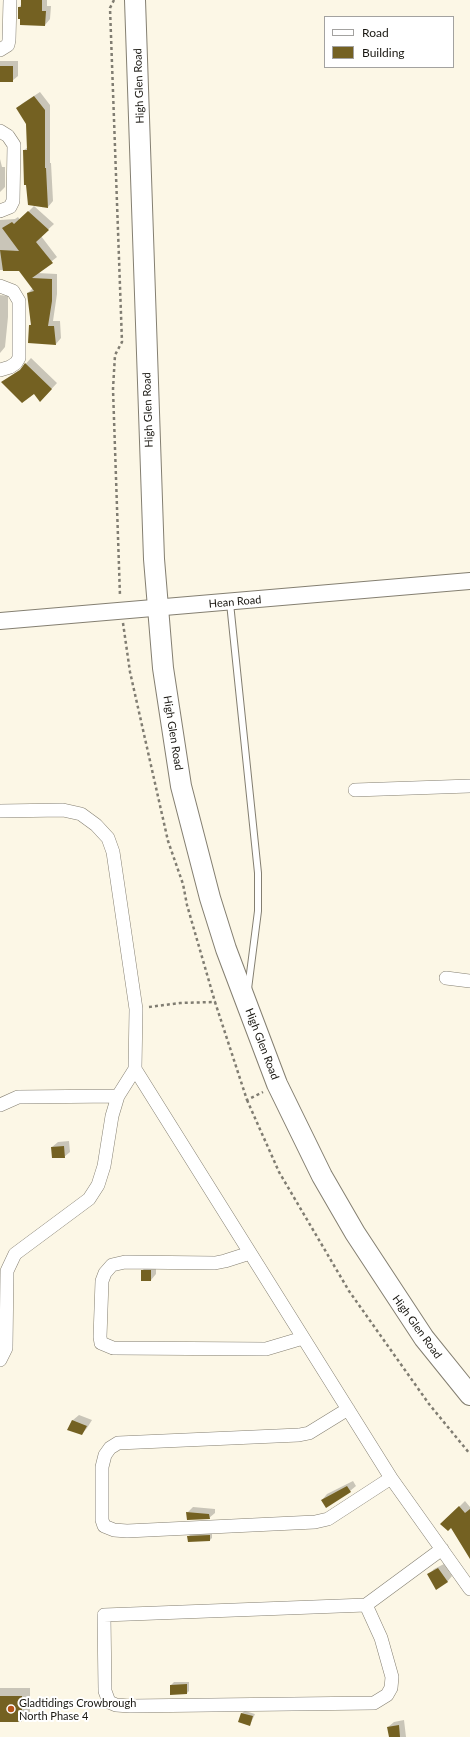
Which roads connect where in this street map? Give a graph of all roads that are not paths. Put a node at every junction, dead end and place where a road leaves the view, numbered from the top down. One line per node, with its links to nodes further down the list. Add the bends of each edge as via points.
1 (10, 0): 3 (street, via 9,40 8,45)
2 (136, 0): 10 (main road, High Glen Road, via 154,559)
3 (0, 50)
4 (0, 131): 5 (street, via 8,136 14,145 13,201 10,207)
5 (0, 211)
6 (0, 286): 7 (street, via 12,291 19,300 19,358 16,363)
7 (0, 370)
8 (470, 581): 9 (street, Hean Road)
9 (230, 603): 10 (street, Hean Road); 17 (lane, via 258,873 258,911)
10 (158, 608): 11 (street, Hean Road); 17 (main road, High Glen Road, via 163,668 181,786 210,898)
11 (0, 621)
12 (470, 786): 13 (street)
13 (355, 790)
14 (0, 811): 18 (street, via 63,810 81,814 108,838 114,852 136,1009)
15 (446, 978): 16 (street)
16 (470, 981)
17 (246, 1003): 24 (main road, High Glen Road, via 277,1084 322,1176 355,1233 424,1338)
18 (135, 1069): 19 (street); 21 (street)
19 (118, 1096): 20 (street, via 18,1097); 23 (street, via 98,1185 89,1199 15,1254 7,1271 6,1348)
20 (0, 1105)
21 (250, 1253): 22 (street); 22 (street, via 215,1263 126,1262 112,1265 102,1280 101,1343 114,1348 266,1349)
22 (303, 1338): 25 (street)
23 (0, 1360)
24 (470, 1395)
25 (348, 1409): 26 (street); 26 (street, via 309,1433 299,1435 118,1443 107,1452 102,1467 104,1526 127,1531 315,1522 328,1519)
26 (391, 1478): 27 (street)
27 (442, 1549): 28 (street); 29 (street)
28 (470, 1589)
29 (366, 1605): 29 (street, via 104,1615 105,1691 109,1702 130,1706 374,1703 387,1695 392,1677 381,1638)

